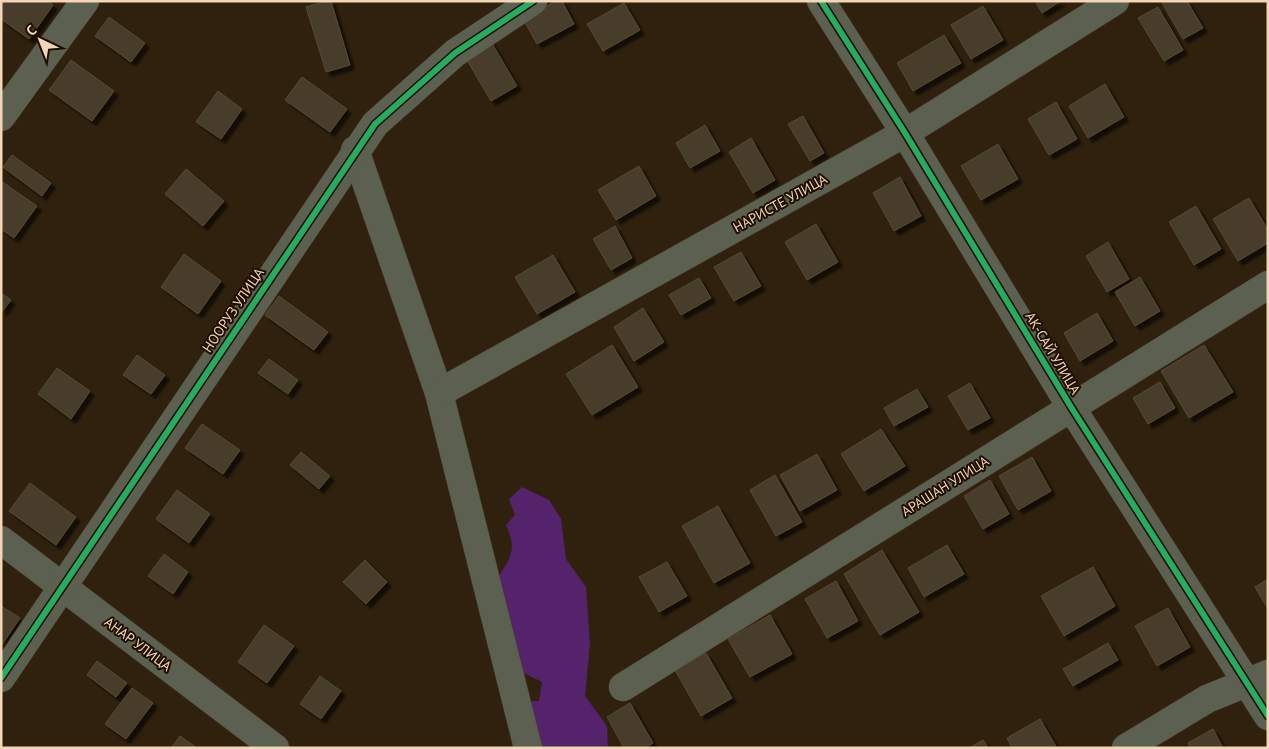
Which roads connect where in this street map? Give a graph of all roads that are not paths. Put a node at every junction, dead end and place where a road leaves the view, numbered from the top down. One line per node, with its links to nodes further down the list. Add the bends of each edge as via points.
1 (85, 1): 5 (street)
2 (533, 1): 7 (street, НООРУЗ УЛИЦА, via 455,53 375,124)
3 (821, 1): 6 (street, АК-САЙ УЛИЦА)
4 (1115, 1): 6 (street, НАРИСТЕ УЛИЦА)
5 (1, 117)
6 (905, 133): 9 (street, НАРИСТЕ УЛИЦА); 10 (street, АК-САЙ УЛИЦА)
7 (355, 150): 9 (street); 12 (street, НООРУЗ УЛИЦА)
8 (1268, 285): 10 (street, АРАШАН УЛИЦА)
9 (439, 393): 18 (street)
10 (1071, 407): 14 (street, АК-САЙ УЛИЦА); 15 (street, АРАШАН УЛИЦА)
11 (1, 540): 12 (street, АНАР УЛИЦА)
12 (63, 586): 13 (street, НООРУЗ УЛИЦА); 17 (street, АНАР УЛИЦА)
13 (1, 678)
14 (1258, 678): 16 (street, АК-САЙ УЛИЦА); 19 (street, via 1207,699)
15 (623, 687)
16 (1268, 716)
17 (275, 748)
18 (528, 748)
19 (1126, 748)

